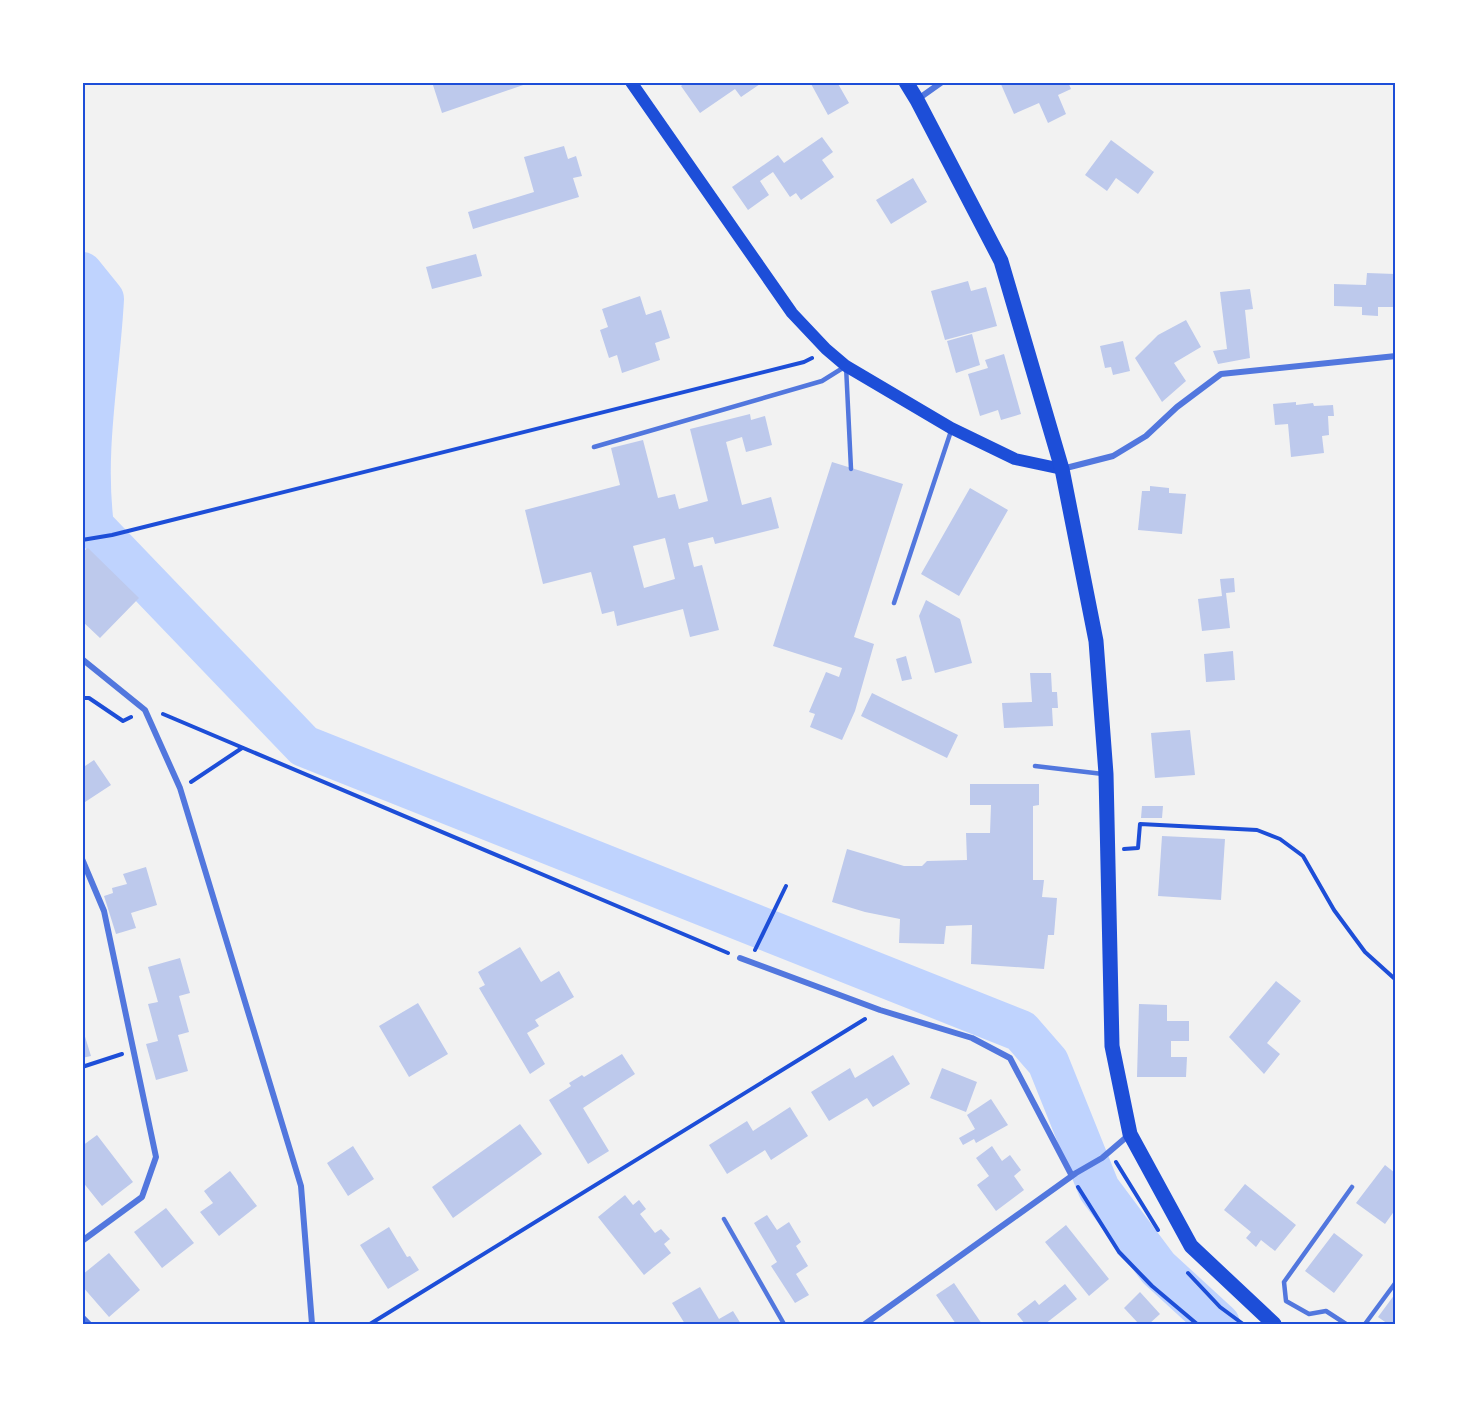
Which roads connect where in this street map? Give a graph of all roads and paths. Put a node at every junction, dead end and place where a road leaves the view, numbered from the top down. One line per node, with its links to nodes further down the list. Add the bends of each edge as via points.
1 (631, 82): 5 (main road, via 792,313)
2 (906, 82): 4 (main road)
3 (942, 82): 4 (street)
4 (917, 100): 11 (main road, via 1001,261)
5 (825, 349): 7 (main road); 12 (path, via 804,362)
6 (1395, 356): 11 (street, via 1221,374 1146,436 1113,456)
7 (846, 366): 8 (main road); 9 (lane, via 822,381); 10 (lane)
8 (951, 428): 11 (main road, via 1015,459); 13 (lane)
9 (594, 447)
10 (851, 469)
11 (1062, 469): 19 (main road, via 1096,641)
12 (82, 540)
13 (894, 603)
14 (82, 660): 16 (street)
15 (82, 698): 16 (path, via 89,698 123,721)
16 (145, 710): 17 (path); 20 (street)
17 (243, 748): 20 (path); 25 (path)
18 (1035, 766): 19 (lane)
19 (1106, 774): 30 (main road, via 1112,1046)
20 (180, 788): 39 (street, via 301,1186)
21 (1140, 824): 26 (path, via 1257,830 1280,839 1303,856 1334,910 1365,952)
22 (82, 859): 28 (street, via 104,910)
23 (786, 886): 24 (path)
24 (759, 938)
25 (740, 958): 27 (street)
26 (1395, 980)
27 (880, 1010): 31 (street, via 972,1038 1010,1058); 40 (path)
28 (133, 1051): 29 (path); 34 (street, via 156,1157 142,1197)
29 (82, 1067)
30 (1130, 1134): 31 (street); 37 (main road, via 1191,1246)
31 (1074, 1175): 42 (street); 43 (path, via 1119,1252)
32 (1352, 1187): 44 (lane, via 1284,1282 1286,1301 1309,1314 1326,1311)
33 (724, 1219): 41 (lane)
34 (82, 1241)
35 (1395, 1282): 45 (lane)
36 (82, 1317): 38 (street)
37 (1270, 1323)
38 (89, 1324)
39 (312, 1324)
40 (370, 1324)
41 (784, 1324)
42 (865, 1324)
43 (1197, 1324)
44 (1346, 1324)
45 (1365, 1324)

